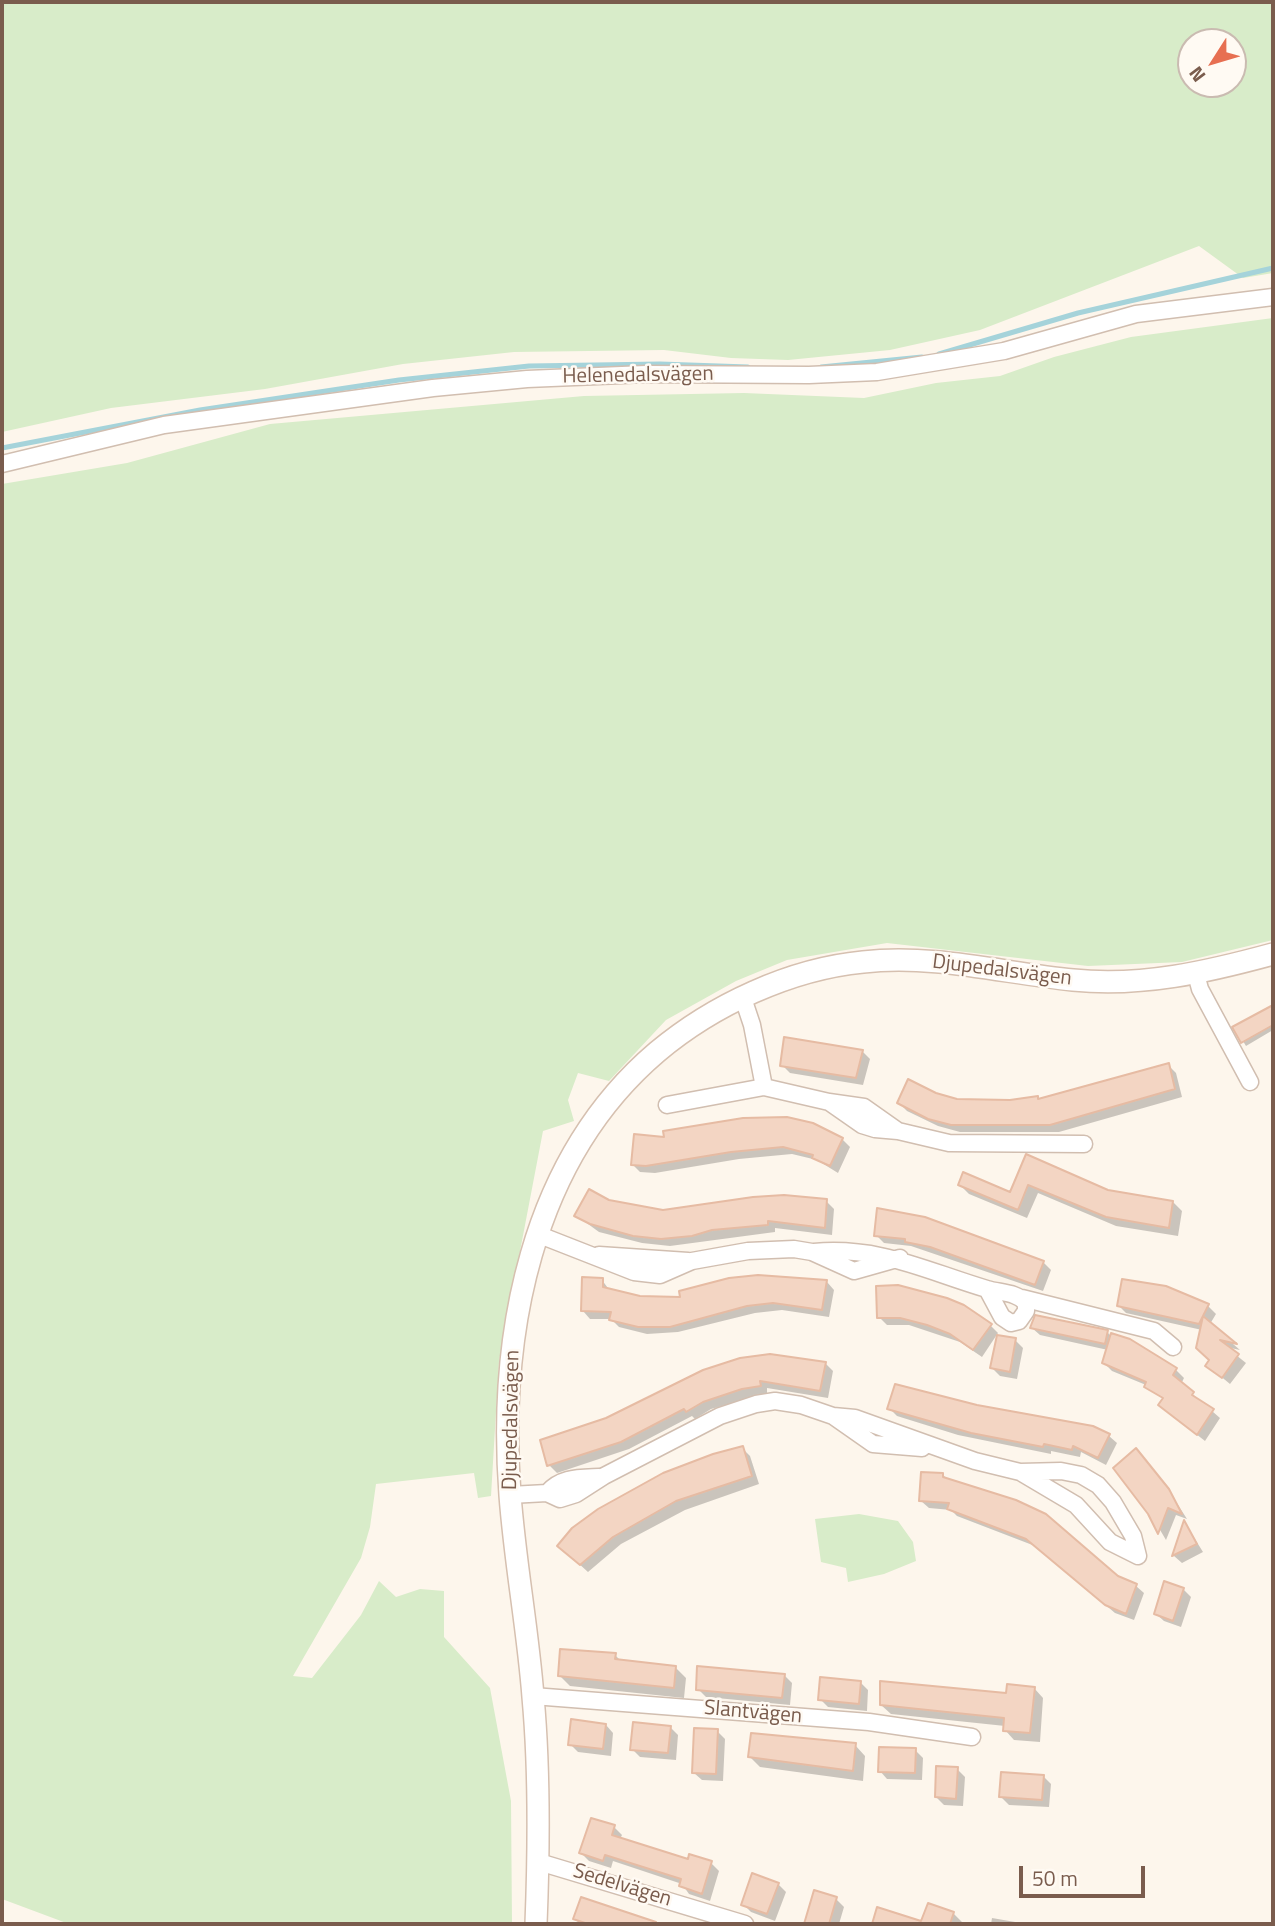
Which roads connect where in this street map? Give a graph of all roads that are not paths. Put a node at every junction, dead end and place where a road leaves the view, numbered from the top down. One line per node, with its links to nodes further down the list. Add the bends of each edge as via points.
1 (1273, 297): 2 (street, Helenedalsvägen, via 1136,314 1004,351 877,372 646,374 447,387 163,425)
2 (2, 464)
3 (1273, 954): 4 (street, Djupedalsvägen)
4 (1196, 974): 5 (street, Djupedalsvägen, via 1077,981 939,960 863,962 826,969); 6 (street)
5 (743, 998): 7 (street); 10 (street, Djupedalsvägen, via 668,1043 609,1100 574,1150)
6 (1250, 1082)
7 (764, 1087): 8 (street); 9 (street, via 864,1107 898,1131 961,1144)
8 (667, 1105)
9 (1084, 1144)
10 (537, 1234): 11 (street, via 597,1255 692,1261 748,1251 845,1249 900,1258); 16 (street, Djupedalsvägen, via 510,1366)
11 (987, 1289): 12 (street); 12 (street, via 1002,1317 1011,1323 1026,1311)
12 (1022, 1298): 13 (street, via 1154,1331)
13 (1173, 1347)
14 (1020, 1472): 15 (street, via 1060,1471); 16 (street, via 855,1418 775,1401 720,1416 604,1476 574,1478 555,1484 547,1493); 17 (street)
15 (1090, 1480): 17 (street, via 1085,1498); 17 (street, via 1113,1502 1133,1536 1138,1556 1110,1542)
16 (510, 1495): 18 (street, Djupedalsvägen)
17 (1076, 1505)
18 (533, 1696): 19 (street, Slantvägen, via 869,1722); 20 (street, Djupedalsvägen)
19 (972, 1737)
20 (539, 1863): 21 (street, Djupedalsvägen); 22 (street, Sedelvägen)
21 (536, 1924)
22 (745, 1924)

